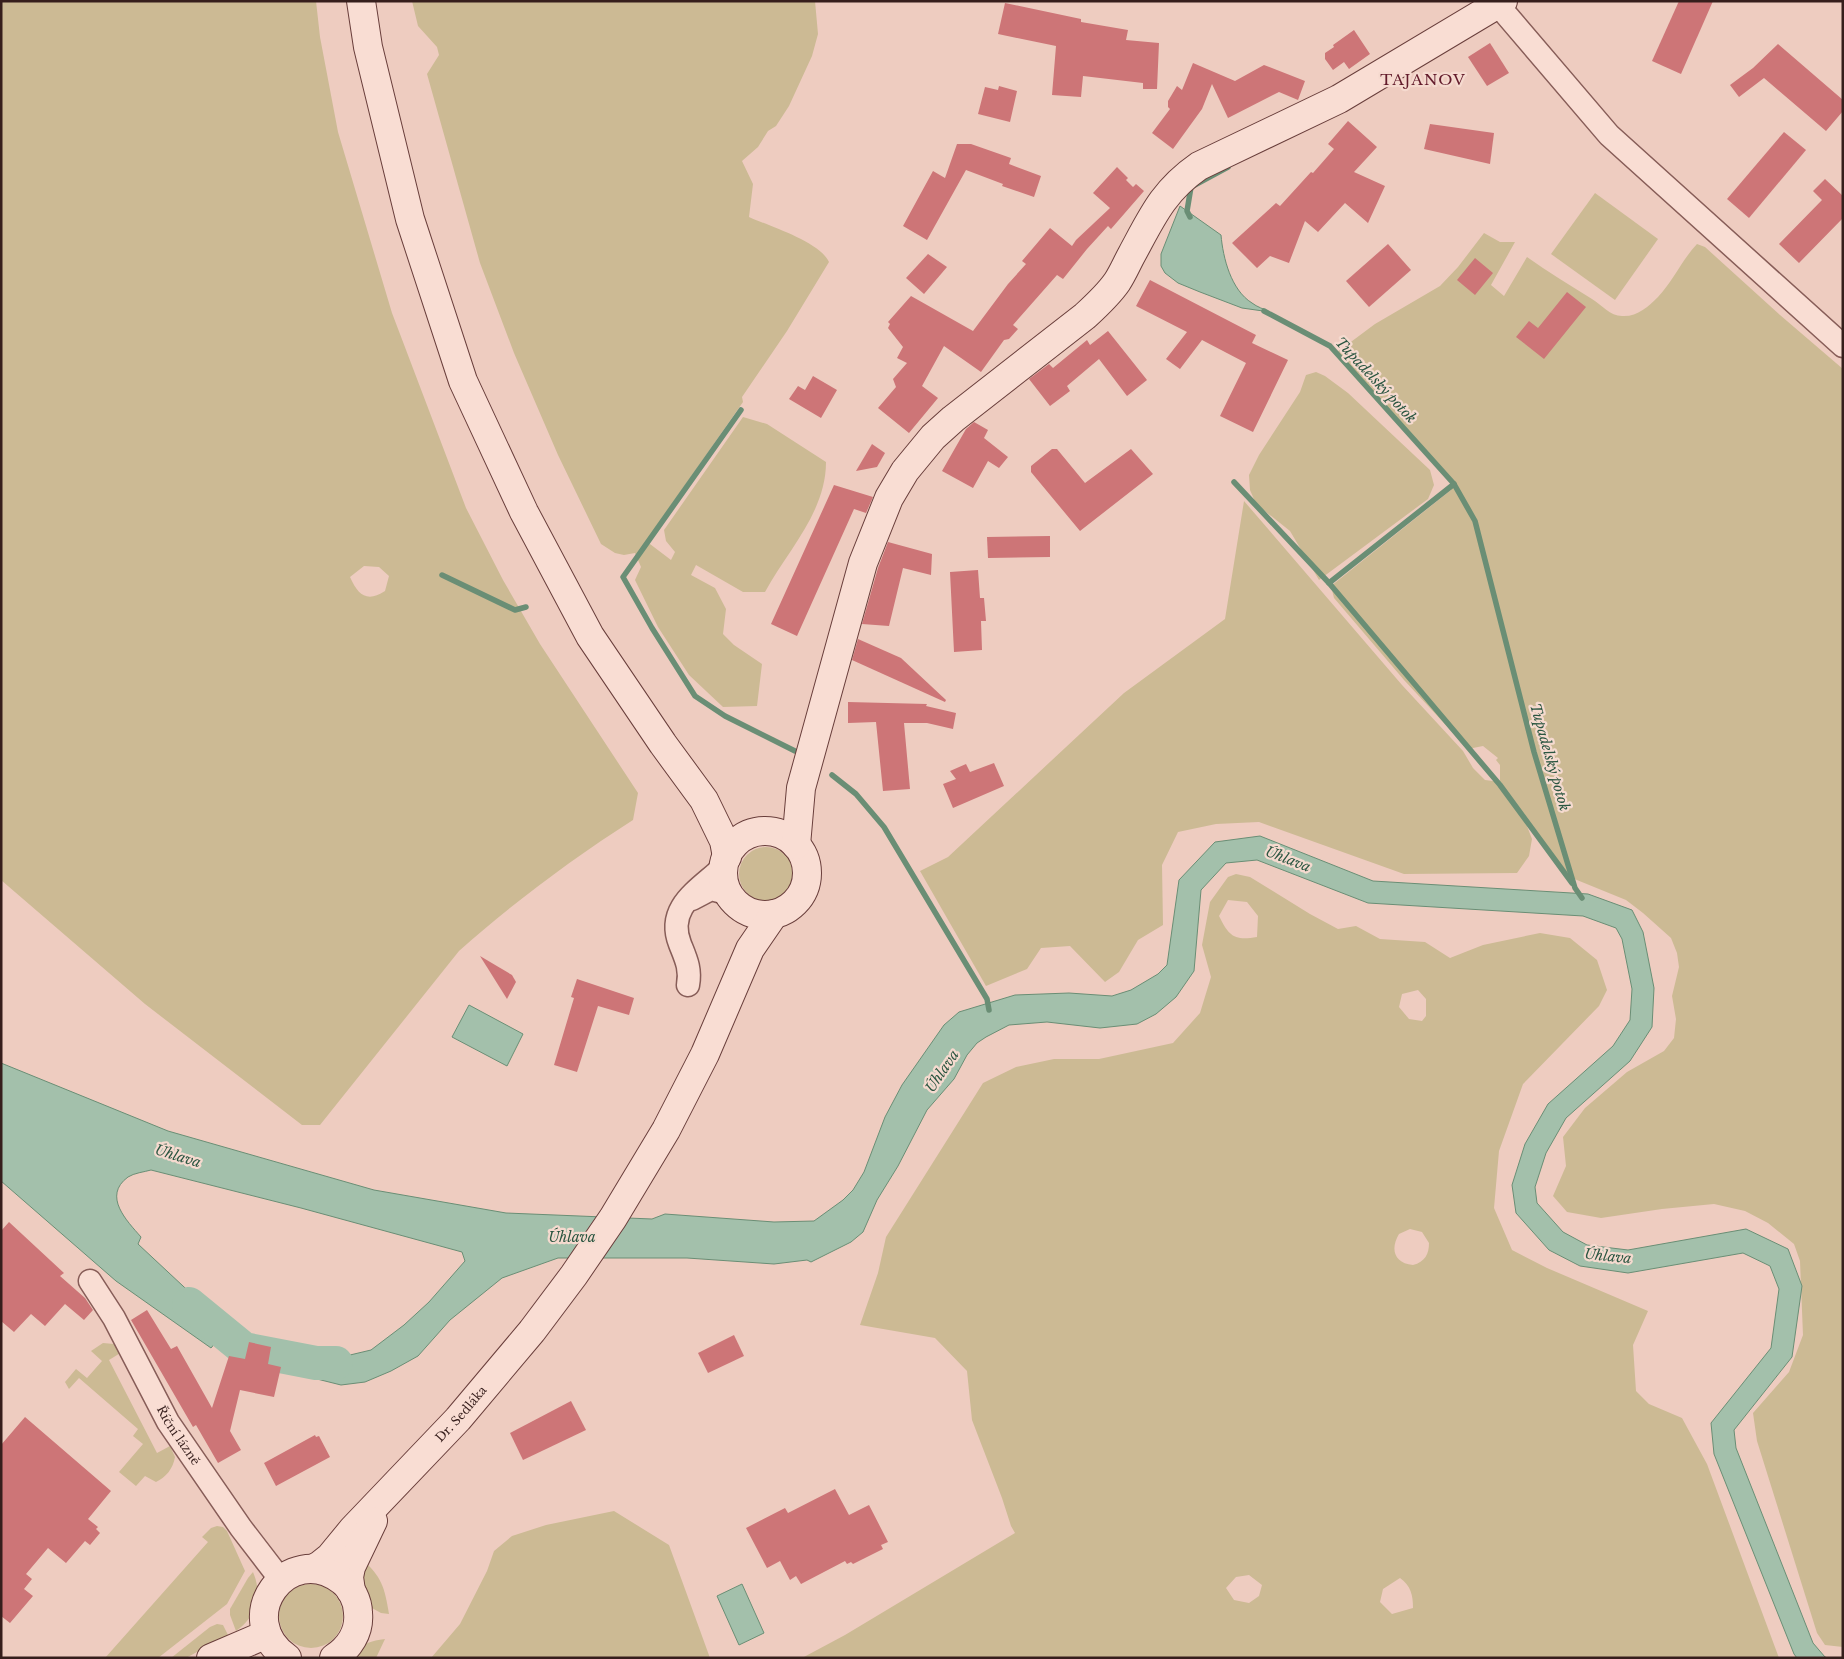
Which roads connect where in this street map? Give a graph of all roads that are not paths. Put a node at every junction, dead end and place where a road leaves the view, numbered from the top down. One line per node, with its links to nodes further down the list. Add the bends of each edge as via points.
1 (361, 1): 5 (main road, via 368,47 410,219 463,381 524,512 590,636)
2 (1498, 2): 3 (street, via 1610,135); 4 (main road, via 1339,99 1186,175 1156,210 1118,282 1103,300 953,418 922,449 889,498 863,563)
3 (1843, 346)
4 (801, 788): 6 (main road, via 786,819); 7 (main road)
5 (704, 800): 6 (main road, via 732,822); 8 (main road, via 724,840)
6 (764, 832): 7 (main road, via 785,836); 8 (main road, via 738,841)
7 (796, 845): 11 (main road, via 802,852 807,871 803,890 792,906)
8 (725, 861): 9 (street); 10 (main road, via 723,875)
9 (686, 901): 10 (street, via 711,889); 13 (street, via 680,908 677,924 678,939 690,972)
10 (737, 902): 11 (main road, via 756,914); 12 (main road)
11 (774, 914): 12 (main road)
12 (750, 948): 15 (main road, Dr. Sedláka, via 705,1054 666,1130 598,1240 532,1330 464,1411)
13 (688, 985)
14 (90, 1281): 17 (street, Říční lázně, via 114,1318 168,1422)
15 (386, 1495): 16 (main road, Dr. Sedláka, via 330,1557); 18 (main road, Dr. Sedláka, via 350,1567)
16 (313, 1569): 17 (main road, Dr. Sedláka, via 290,1574); 18 (main road, via 335,1575)
17 (280, 1580): 19 (main road, via 272,1588 265,1605)
18 (351, 1591): 20 (main road, Dr. Sedláka, via 356,1602 358,1625 351,1641)
19 (267, 1634): 21 (main road); 22 (main road)
20 (337, 1656)
21 (211, 1658)
22 (287, 1658)

